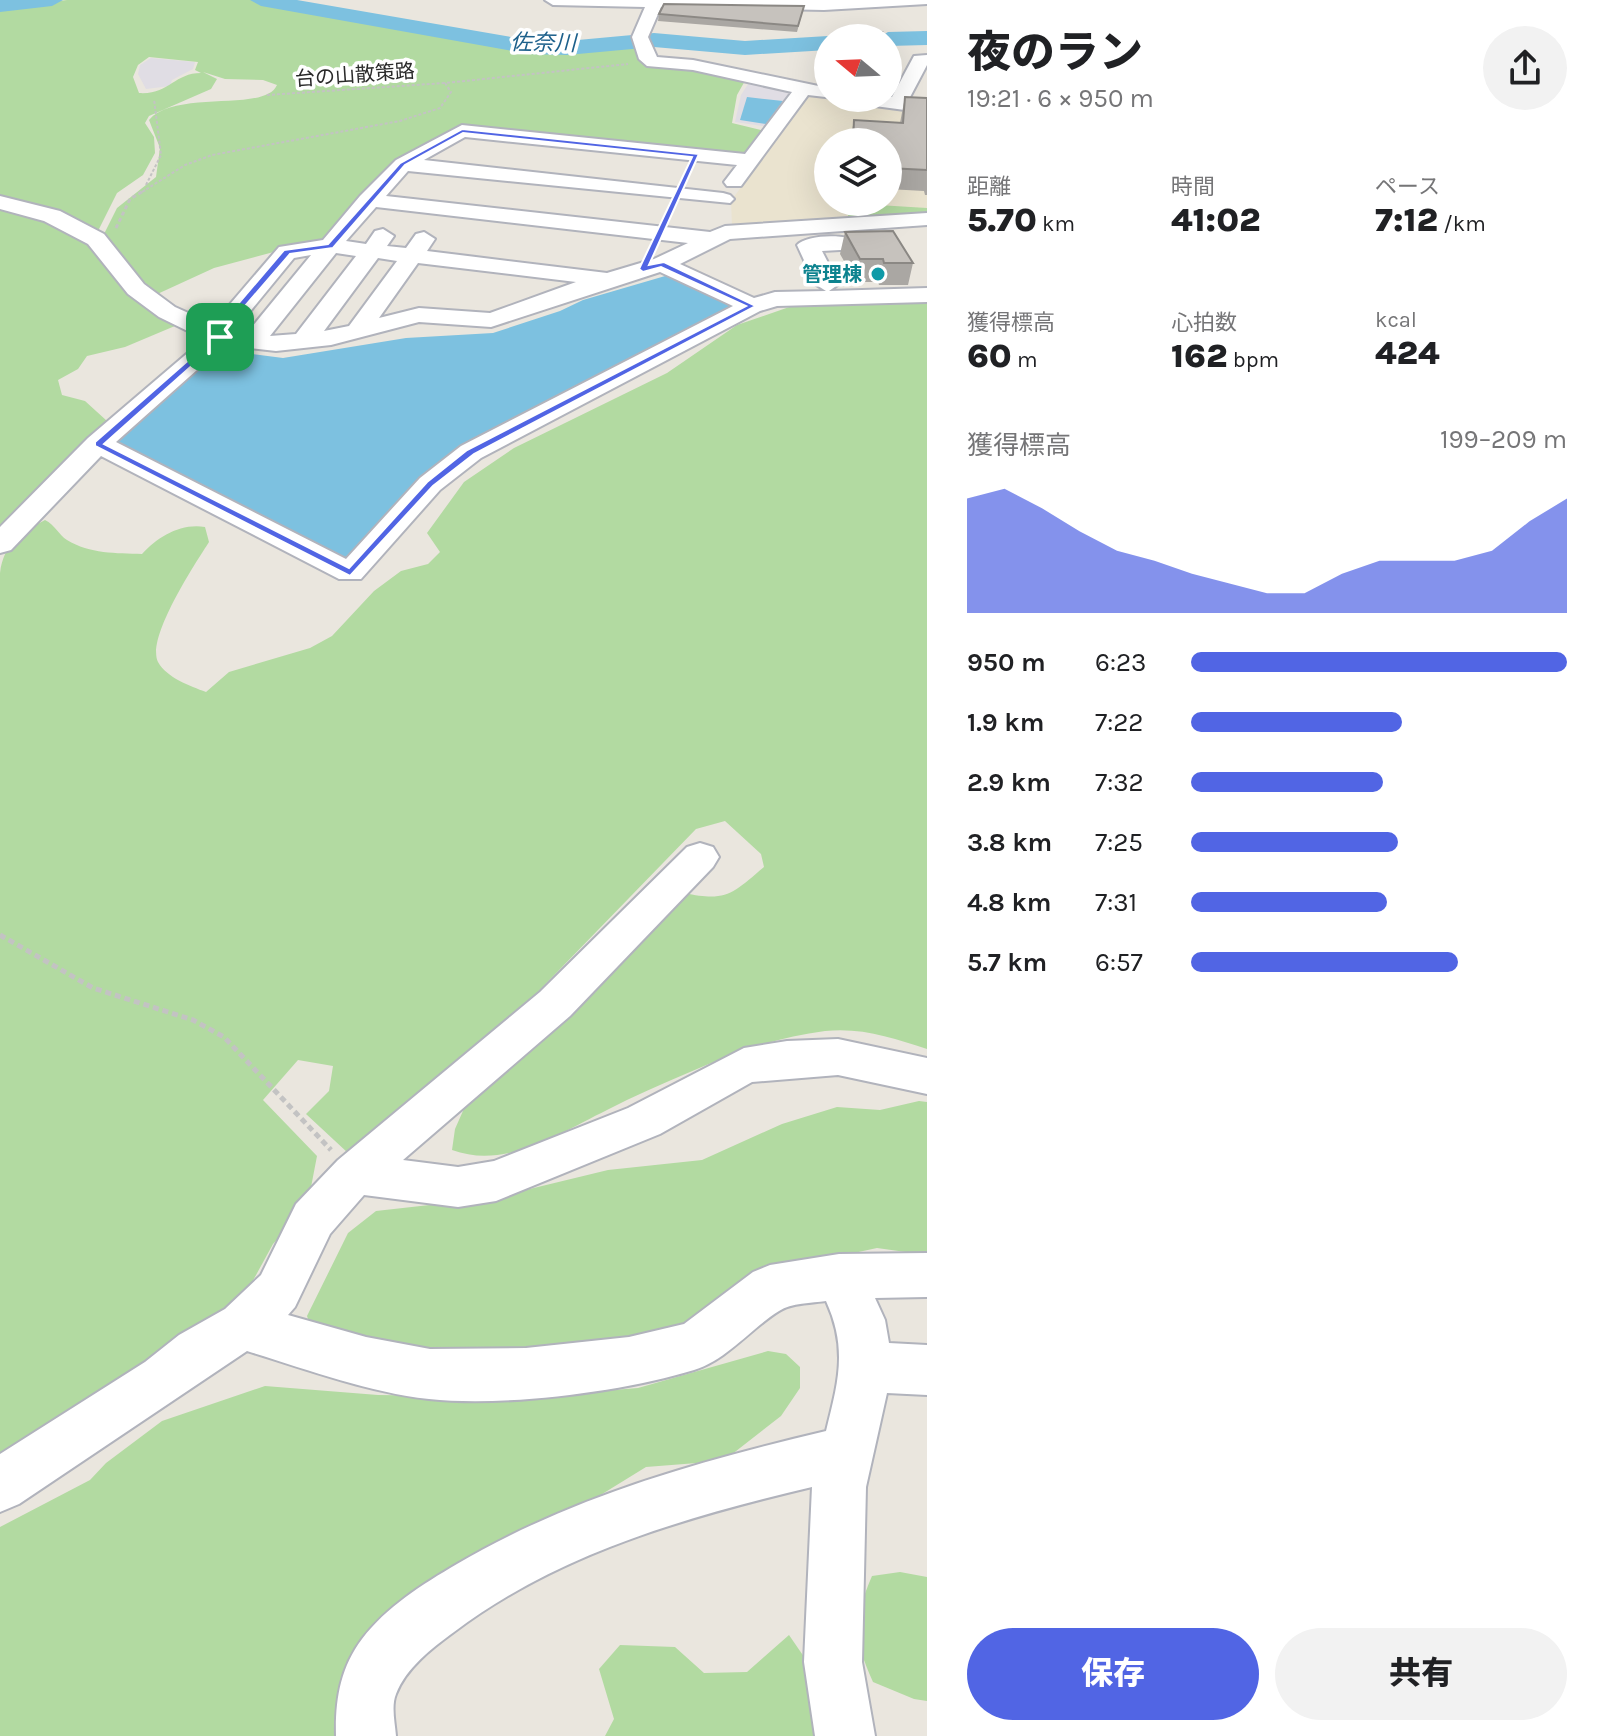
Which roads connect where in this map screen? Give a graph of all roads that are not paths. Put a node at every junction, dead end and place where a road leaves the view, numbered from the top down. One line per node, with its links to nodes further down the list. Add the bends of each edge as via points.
1 (553, 0): 3 (street)
2 (925, 0): 3 (street, via 824,5)
3 (654, 1): 5 (street, via 641,40 648,59)
4 (927, 60): 7 (street, via 920,60)
5 (802, 91): 6 (street); 18 (street)
6 (814, 92)
7 (902, 95)
8 (902, 104): 9 (street)
9 (927, 107)
10 (462, 131): 11 (street); 19 (street); 20 (street)
11 (497, 136): 12 (street); 21 (street)
12 (528, 139): 13 (street); 22 (street)
13 (566, 142): 14 (street); 23 (street)
14 (601, 146): 15 (street); 24 (street)
15 (634, 149): 16 (street); 25 (street)
16 (667, 152): 17 (street); 26 (street)
17 (696, 155): 18 (street); 27 (street)
18 (749, 160): 28 (street)
19 (403, 164): 20 (street); 29 (street)
20 (436, 168): 21 (street); 31 (street)
21 (471, 172): 22 (street); 32 (street)
22 (504, 175): 23 (street); 33 (street)
23 (542, 179): 24 (street); 36 (street)
24 (579, 183): 25 (street); 38 (street)
25 (615, 187): 26 (street); 39 (street)
26 (648, 191): 27 (street); 40 (street)
27 (678, 194): 28 (street); 41 (street)
28 (723, 199): 42 (street)
29 (367, 200): 31 (street); 44 (street)
30 (0, 202): 64 (street, via 52,216 96,239 145,297)
31 (407, 205): 32 (street); 45 (street)
32 (445, 209): 33 (street); 46 (street)
33 (479, 213): 36 (street); 47 (street)
34 (820, 216): 42 (street)
35 (881, 216): 37 (street)
36 (518, 217): 38 (street); 48 (street)
37 (927, 219)
38 (557, 222): 39 (street); 50 (street)
39 (595, 226): 40 (street); 51 (street)
40 (629, 230): 41 (street)
41 (660, 233): 42 (street); 49 (street)
42 (720, 236): 49 (street)
43 (897, 243): 53 (street, via 808,245)
44 (330, 246): 45 (street); 55 (street, via 287,252); 56 (street)
45 (371, 251): 46 (street); 57 (street)
46 (412, 256): 47 (street); 60 (street)
47 (448, 260): 48 (street); 59 (street)
48 (488, 265): 50 (street); 62 (street)
49 (652, 267): 52 (street); 58 (street)
50 (530, 270): 51 (street); 61 (street)
51 (570, 275): 52 (street)
52 (609, 279): 61 (street)
53 (827, 284): 54 (street); 58 (street, via 767,289)
54 (923, 288): 58 (street)
55 (255, 289): 56 (street); 64 (street)
56 (291, 294): 57 (street); 65 (street)
57 (335, 300): 60 (street); 66 (street)
58 (743, 301): 67 (street, via 471,452 430,484 350,573)
59 (422, 302): 60 (street); 62 (street); 63 (street)
60 (377, 305): 63 (street)
61 (504, 316): 62 (street, via 484,321)
62 (455, 318)
63 (358, 331): 66 (street)
64 (220, 337): 65 (street); 67 (street)
65 (253, 341): 66 (street)
66 (304, 341)
67 (98, 444): 68 (street)
68 (0, 544)
69 (700, 857): 71 (street, via 555,1004)
70 (927, 1076): 71 (street, via 838,1057 744,1066 644,1121 496,1181 458,1187)
71 (354, 1174): 74 (street, via 313,1219 278,1291)
72 (927, 1275): 73 (street)
73 (839, 1276): 74 (street, via 770,1288 696,1345 629,1362 526,1373 430,1374 366,1362); 75 (street, via 860,1320)
74 (243, 1326): 78 (street)
75 (867, 1367): 76 (street); 77 (street)
76 (927, 1370)
77 (847, 1452): 79 (street, via 676,1495 564,1537 434,1609 387,1652 366,1693); 80 (street, via 838,1499 833,1662)
78 (0, 1485)
79 (366, 1736)
80 (845, 1736)

